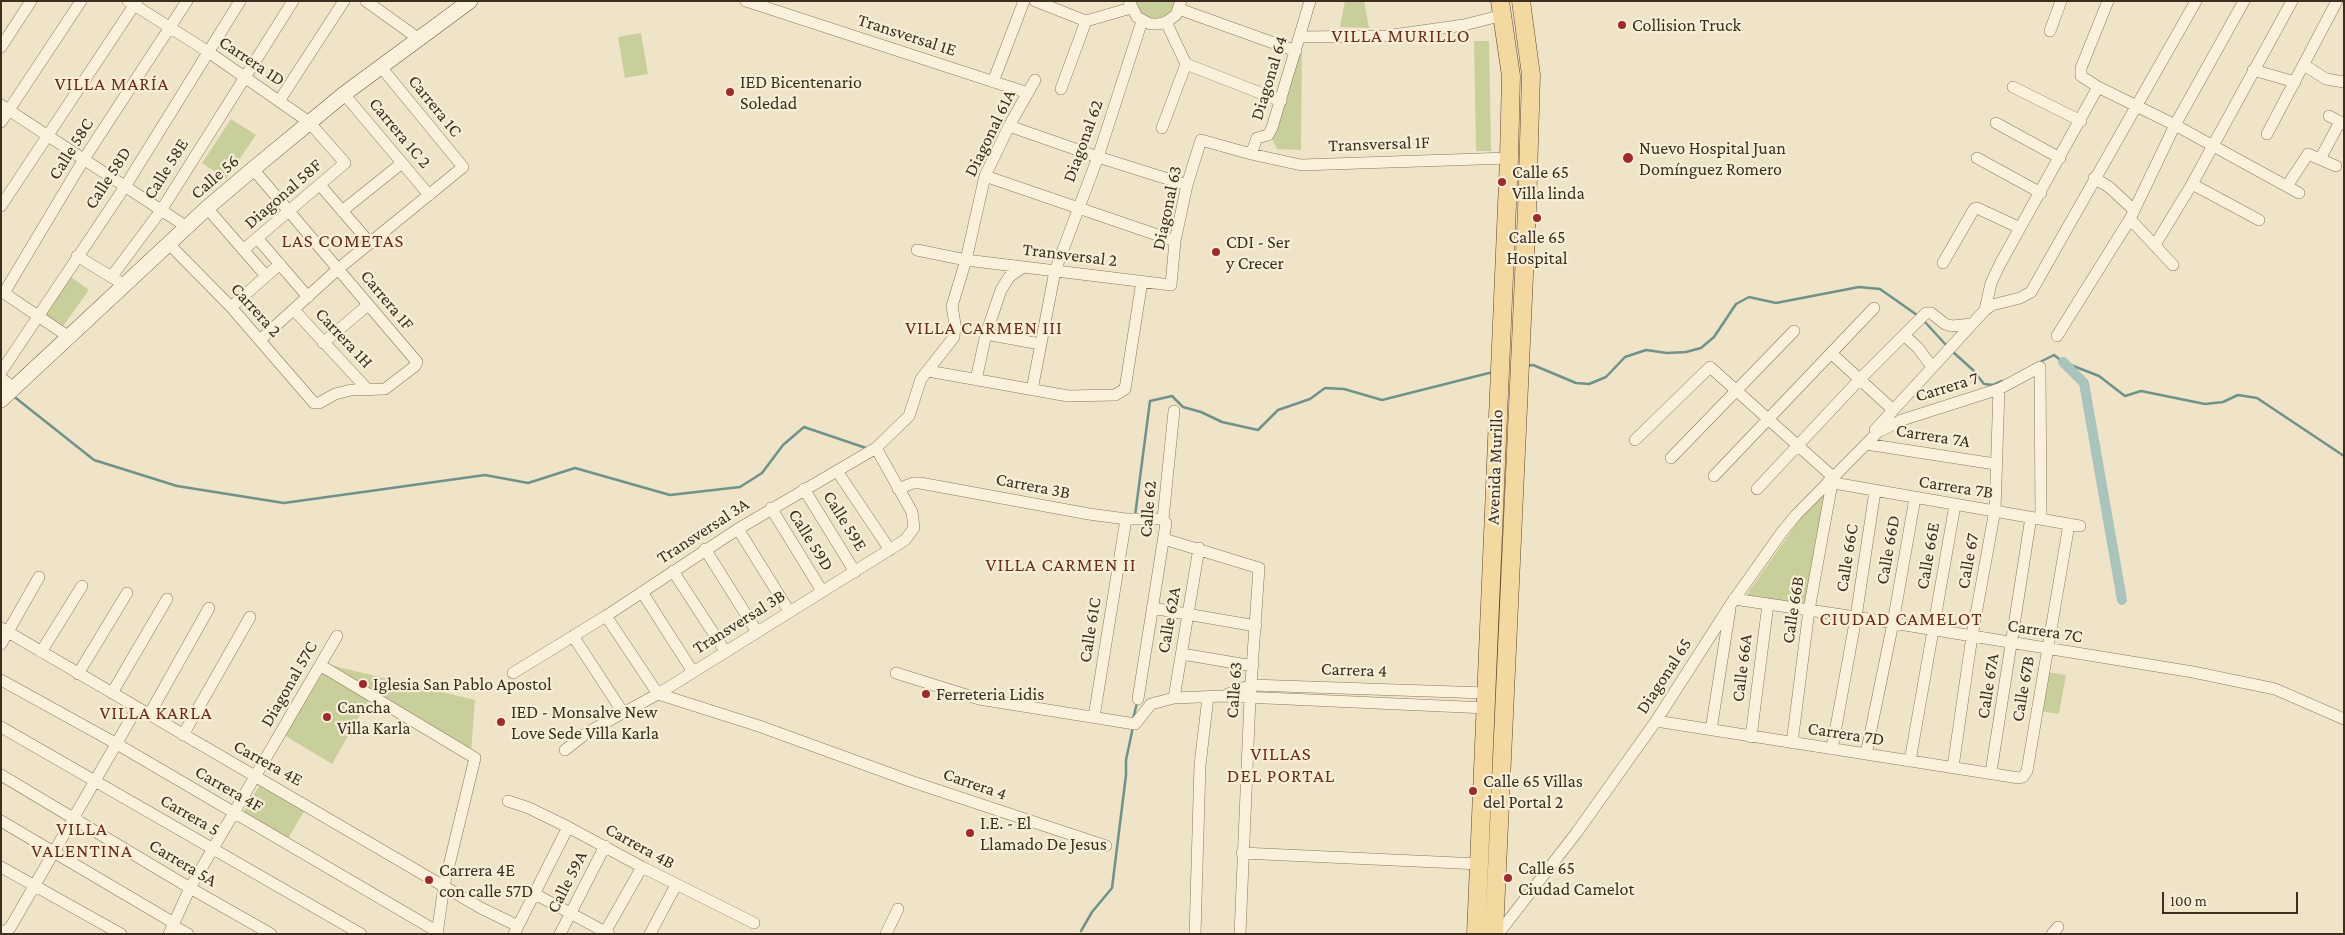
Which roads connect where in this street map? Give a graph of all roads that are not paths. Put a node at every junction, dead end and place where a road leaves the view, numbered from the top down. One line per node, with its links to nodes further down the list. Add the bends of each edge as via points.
1 (30, 1): 31 (street)
2 (82, 1): 51 (street)
3 (187, 1): 27 (street, Calle 58C)
4 (240, 1): 32 (street, Calle 58D)
5 (344, 1): 49 (street)
6 (366, 1): 30 (street)
7 (470, 1): 30 (main road, Calle 56)
8 (746, 1): 40 (street, Transversal 1E)
9 (1024, 1): 40 (street)
10 (1035, 1): 24 (street)
11 (1310, 1): 29 (street, Diagonal 64)
12 (1521, 1): 285 (main road, Avenida Murillo, via 1530,75 1527,210)
13 (2061, 1): 28 (street)
14 (2108, 1): 44 (street, via 2081,68 2081,76)
15 (2196, 1): 50 (street)
16 (2244, 1): 58 (street)
17 (2292, 1): 37 (street)
18 (2337, 1): 35 (street)
19 (133, 2): 27 (street, Carrera 1D); 61 (street)
20 (288, 3): 38 (street)
21 (1130, 5): 24 (street); 25 (street)
22 (1180, 5): 26 (street); 33 (street)
23 (1502, 8): 29 (street, via 1464,24 1386,36); 66 (main road, Avenida Murillo, via 1511,76)
24 (1086, 21): 45 (street)
25 (1142, 21): 26 (street, via 1150,24); 65 (street, Diagonal 62)
26 (1166, 22): 34 (street)
27 (169, 29): 32 (street, Carrera 1D); 70 (street, Calle 58C)
28 (2050, 31)
29 (1300, 37): 33 (street, Diagonal 64)
30 (419, 38): 36 (main road, Calle 56)
31 (1, 47)
32 (207, 51): 38 (street, Carrera 1D); 78 (street, Calle 58D)
33 (1296, 51): 48 (street, Diagonal 64)
34 (1186, 64): 48 (street); 60 (street)
35 (2304, 65): 41 (street); 42 (street, via 2326,79)
36 (381, 66): 47 (main road, Calle 56); 84 (street, Carrera 1C, via 463,167)
37 (2253, 70): 41 (street); 63 (street)
38 (243, 77): 49 (street, Carrera 1D); 88 (street, Calle 58E)
39 (1035, 80): 46 (street, Diagonal 61A)
40 (993, 82): 46 (street, Transversal 1E)
41 (2295, 82): 62 (street)
42 (2344, 82)
43 (2013, 87): 53 (street)
44 (2098, 87): 50 (street); 53 (street)
45 (1061, 89)
46 (1028, 93): 59 (street, Diagonal 61A)
47 (344, 94): 55 (main road, Calle 56); 72 (street, Carrera 1C 2)
48 (1281, 100): 64 (street, Diagonal 64, via 1271,133 1257,138)
49 (279, 101): 55 (street, Carrera 1D)
50 (2138, 106): 58 (street); 76 (street)
51 (5, 107): 54 (street); 61 (street)
52 (2329, 116): 57 (street)
53 (2081, 121): 68 (street)
54 (1, 122)
55 (309, 122): 71 (street, Carrera 1D); 74 (main road, Calle 56)
56 (1996, 123): 68 (street)
57 (2342, 123): 69 (street)
58 (2175, 125): 63 (street); 91 (street)
59 (1009, 126): 65 (street); 75 (street, Diagonal 61A)
60 (1162, 128)
61 (48, 134): 70 (street); 85 (street)
62 (2267, 134)
63 (2212, 145): 77 (street); 81 (street)
64 (1251, 154): 66 (street, Transversal 1F, via 1300,165); 80 (street, Diagonal 63, via 1201,140)
65 (1098, 157): 80 (street); 87 (street, Diagonal 62)
66 (1509, 158): 225 (main road, Avenida Murillo)
67 (1977, 158): 82 (street)
68 (2060, 158): 82 (street)
69 (2320, 159): 73 (street); 81 (street, via 2308,154)
70 (84, 160): 78 (street); 114 (street, Calle 58C)
71 (345, 163): 79 (street, Diagonal 58F)
72 (402, 163): 84 (street, Carrera 1C 2); 89 (street)
73 (2336, 166)
74 (252, 169): 86 (main road, Calle 56); 90 (street, Carrera 1F)
75 (985, 176): 87 (street); 103 (street, Diagonal 61A)
76 (2094, 178): 91 (street, via 2109,187); 120 (street, via 2031,292)
77 (2192, 184): 92 (street); 99 (street)
78 (126, 185): 88 (street); 102 (street, Calle 58D)
79 (320, 185): 89 (street); 90 (street, Diagonal 58F)
80 (1187, 185): 96 (street, Diagonal 63)
81 (2287, 186): 83 (street)
82 (2041, 193): 94 (street)
83 (2299, 193)
84 (429, 195): 97 (street)
85 (1, 206)
86 (207, 208): 93 (main road, Calle 56); 100 (street)
87 (1077, 208): 96 (street); 109 (street, Diagonal 62)
88 (162, 209): 93 (street); 111 (street, Calle 58E)
89 (342, 211): 97 (street)
90 (289, 212): 95 (street, Diagonal 58F); 108 (street, Carrera 1F)
91 (2132, 215): 99 (street); 128 (street)
92 (2259, 220)
93 (187, 227): 98 (main road, Calle 56)
94 (2020, 228): 104 (street, via 1974,209); 120 (street, via 1991,283)
95 (258, 239): 100 (street, Diagonal 58F); 105 (street)
96 (1174, 241): 113 (street, Diagonal 63)
97 (369, 242): 108 (street)
98 (168, 244): 111 (main road, Calle 56); 117 (street, Carrera 2)
99 (2155, 245): 106 (street)
100 (243, 250): 110 (street)
101 (917, 250): 103 (street, Transversal 2)
102 (77, 256): 111 (street); 121 (street, Calle 58D)
103 (966, 260): 107 (street, Transversal 2); 136 (street, Diagonal 61A, via 952,306 954,337)
104 (1943, 263)
105 (280, 264): 110 (street); 115 (street)
106 (2173, 266)
107 (1023, 267): 109 (street, Transversal 2); 125 (street, via 1009,277 1001,290)
108 (338, 269): 115 (street); 116 (street, Carrera 1F)
109 (1055, 271): 112 (street, Transversal 2); 132 (street, Diagonal 62)
110 (266, 276): 117 (street)
111 (118, 281): 129 (main road, Calle 56)
112 (1142, 282): 113 (street, Transversal 2); 144 (street, via 1126,389 1115,395 1078,396)
113 (1170, 285)
114 (3, 292): 121 (street)
115 (308, 296): 119 (street)
116 (368, 304): 131 (street); 143 (street, Carrera 1F, via 417,362 385,389)
117 (231, 307): 130 (street, Carrera 2)
118 (1874, 308): 133 (street)
119 (294, 310): 130 (street); 131 (street, Carrera 1H)
120 (1986, 310): 122 (street)
121 (39, 317): 129 (street); 137 (street, Calle 58D)
122 (1972, 324): 123 (street); 126 (street)
123 (1952, 326): 126 (street); 127 (street, via 1926,313)
124 (1794, 332): 145 (street)
125 (986, 334): 132 (street); 140 (street)
126 (1963, 334): 134 (street)
127 (1904, 335): 134 (street); 138 (street)
128 (2057, 336)
129 (69, 337): 141 (main road, Calle 56)
130 (260, 340): 143 (street, Carrera 2, via 314,403 351,390)
131 (323, 343): 143 (street, Carrera 1H)
132 (1040, 344): 144 (street, Diagonal 62)
133 (1831, 353): 138 (street); 150 (street)
134 (1932, 367): 147 (street)
135 (2040, 367): 142 (street, Carrera 7); 168 (street, Calle 67A)
136 (928, 371): 140 (street); 149 (street, Diagonal 61A, via 917,389)
137 (1, 372)
138 (1860, 379): 147 (street); 153 (street)
139 (1, 380): 141 (street)
140 (976, 380): 144 (street)
141 (14, 389): 146 (main road, Calle 56)
142 (1999, 389): 152 (street, Carrera 7, via 1902,420 1886,427); 156 (street, Calle 67)
143 (368, 390)
144 (1032, 390)
145 (1737, 391): 150 (street); 151 (street, via 1710,366); 155 (street)
146 (1, 400)
147 (1892, 410): 152 (street)
148 (1174, 411): 170 (street, Calle 62)
149 (909, 416): 154 (street, Transversal 3A)
150 (1768, 419): 153 (street); 158 (street)
151 (1635, 440)
152 (1866, 444): 156 (street, Carrera 7A); 159 (street, Diagonal 65)
153 (1798, 446): 159 (street); 162 (street)
154 (876, 448): 157 (street, Transversal 3A); 161 (street)
155 (1671, 458)
156 (1995, 464): 167 (street, Calle 67)
157 (837, 471): 160 (street, Transversal 3A); 176 (street)
158 (1714, 476)
159 (1831, 481): 163 (street, Carrera 7B); 185 (street, Diagonal 65, via 1796,515); 189 (street, Calle 66B)
160 (804, 489): 166 (street, Transversal 3A); 178 (street, Calle 59E)
161 (898, 489): 169 (street, Carrera 3B, via 912,482 920,483); 176 (street, Transversal 3B, via 912,512 914,528 905,540)
162 (1757, 489)
163 (1875, 491): 164 (street, Carrera 7B); 193 (street, Calle 66C)
164 (1914, 498): 165 (street, Carrera 7B); 195 (street, Calle 66D)
165 (1955, 504): 167 (street, Carrera 7B); 198 (street, Calle 66E)
166 (771, 508): 172 (street, Transversal 3A); 181 (street, Calle 59D)
167 (1994, 510): 168 (street, Carrera 7B); 202 (street, Calle 67)
168 (2036, 518): 171 (street, Carrera 7B); 203 (street, Calle 67A)
169 (1126, 519): 170 (street, Carrera 3B); 230 (street, Calle 61C)
170 (1163, 519): 173 (street, Calle 62, via 1166,523)
171 (2074, 525): 205 (street, Calle 67B)
172 (738, 529): 175 (street, Transversal 3A); 190 (street)
173 (1164, 539): 174 (street); 188 (street, Calle 62)
174 (1199, 548): 191 (street, Calle 62A); 196 (street, Calle 63, via 1259,568)
175 (705, 549): 177 (street, Transversal 3A); 199 (street)
176 (890, 550): 178 (street, Transversal 3B)
177 (673, 571): 182 (street, Transversal 3A); 207 (street)
178 (855, 572): 181 (street, Transversal 3B)
179 (39, 577): 197 (street)
180 (82, 586): 206 (street)
181 (822, 591): 190 (street, Transversal 3B)
182 (642, 592): 192 (street, Transversal 3A); 211 (street)
183 (127, 593): 214 (street)
184 (167, 599): 218 (street)
185 (1732, 601): 186 (street, Carrera 7C); 232 (street, Diagonal 65); 234 (street)
186 (1768, 604): 189 (street, Carrera 7C); 236 (street, Calle 66A)
187 (209, 608): 229 (street)
188 (1152, 608): 191 (street); 224 (street, Calle 62)
189 (1810, 610): 193 (street, Carrera 7C); 237 (street, Calle 66B)
190 (789, 611): 199 (street, Transversal 3B)
191 (1188, 615): 196 (street); 208 (street, Calle 62A)
192 (606, 616): 201 (street, Transversal 3A); 219 (street)
193 (1856, 616): 195 (street, Carrera 7C); 239 (street, Calle 66C)
194 (250, 617): 235 (street)
195 (1893, 622): 198 (street, Carrera 7C); 241 (street, Calle 66D)
196 (1256, 626): 210 (street, Calle 63)
197 (4, 630): 204 (street); 206 (street, Carrera 4E)
198 (1933, 630): 202 (street, Carrera 7C); 242 (street, Calle 66E)
199 (757, 632): 207 (street, Transversal 3B)
200 (337, 636): 209 (street, Diagonal 57C)
201 (573, 636): 212 (street, Transversal 3A); 228 (street)
202 (1972, 636): 203 (street, Carrera 7C); 243 (street, Calle 67)
203 (2012, 643): 205 (street, Carrera 7C); 245 (street, Calle 67A)
204 (1, 644)
205 (2048, 649): 231 (street, Carrera 7C, via 2275,689); 244 (street, Calle 67B)
206 (41, 652): 214 (street, Carrera 4E)
207 (725, 652): 211 (street, Transversal 3B)
208 (1182, 654): 210 (street); 222 (street, Calle 62A)
209 (320, 666): 247 (street, Diagonal 57C); 263 (street, via 475,758)
210 (1253, 666): 216 (street, Calle 63)
211 (693, 672): 219 (street, Transversal 3B)
212 (513, 673)
213 (896, 673): 230 (street, via 978,699)
214 (78, 674): 218 (street, Carrera 4E)
215 (1, 680): 238 (street, Carrera 4F)
216 (1251, 685): 217 (street, Carrera 4); 220 (street, Carrera 4); 223 (street, Calle 63)
217 (1427, 691): 225 (street, Carrera 4); 226 (street)
218 (112, 693): 227 (street, Carrera 4E)
219 (658, 694): 228 (street, Transversal 3B); 255 (street, Carrera 4)
220 (1222, 696): 221 (street, Carrera 4); 223 (street, Carrera 4)
221 (1208, 697): 222 (street, Carrera 4); 282 (street, via 1200,765)
222 (1174, 698): 230 (street, Carrera 4, via 1151,704 1133,724)
223 (1250, 698): 226 (street, Carrera 4); 258 (street, Calle 63)
224 (1138, 699)
225 (1486, 700): 226 (street, Carrera 4); 259 (main road, Avenida Murillo)
226 (1425, 706)
227 (137, 708): 229 (street, Carrera 4E); 238 (street)
228 (624, 714): 240 (street, Transversal 3B, via 588,732)
229 (149, 715): 235 (street, Carrera 4E)
230 (1094, 717)
231 (2344, 719)
232 (1656, 721): 234 (street, Carrera 7D); 285 (street, Diagonal 65, via 1577,832)
233 (1, 727): 248 (street, Carrera 5)
234 (1711, 730): 236 (street, Carrera 7D)
235 (183, 735): 247 (street, Carrera 4E)
236 (1751, 737): 237 (street, Carrera 7D)
237 (1792, 743): 239 (street, Carrera 7D)
238 (117, 744): 248 (street); 250 (street, Carrera 4F)
239 (1832, 749): 241 (street, Carrera 7D)
240 (565, 750)
241 (1866, 754): 242 (street, Carrera 7D)
242 (1910, 761): 243 (street, Carrera 7D)
243 (1953, 767): 245 (street, Carrera 7D)
244 (2027, 771): 245 (street, Carrera 7D, via 2024,777 2019,778)
245 (1991, 772)
246 (1, 774): 251 (street, Carrera 5A)
247 (256, 776): 250 (street, Diagonal 57C); 263 (street, Carrera 4E)
248 (96, 781): 251 (street); 256 (street, Carrera 5)
249 (508, 801): 253 (street, Carrera 4B)
250 (235, 812): 256 (street, Diagonal 57C); 273 (street, Carrera 4F)
251 (74, 818): 257 (street); 265 (street, Carrera 5A)
252 (1, 821): 257 (street)
253 (568, 827): 254 (street, Carrera 4B); 266 (street)
254 (605, 846): 261 (street, Carrera 4B); 268 (street, Calle 59A)
255 (1106, 846)
256 (213, 848): 265 (street, Diagonal 57C); 278 (street, Carrera 5)
257 (54, 851): 264 (street); 270 (street)
258 (1242, 853): 259 (street); 283 (street, Calle 63)
259 (1480, 864): 284 (main road, Avenida Murillo)
260 (1, 867): 264 (street)
261 (642, 867): 262 (street, Carrera 4B); 274 (street)
262 (676, 885): 269 (street, Carrera 4B); 280 (street)
263 (444, 886): 272 (street, Carrera 4E); 273 (street)
264 (34, 887): 271 (street); 275 (street)
265 (190, 888): 270 (street, Diagonal 57C); 277 (street, Carrera 5A)
266 (535, 894): 268 (street); 272 (street)
267 (898, 909): 281 (street)
268 (571, 915): 274 (street); 279 (street, Calle 59A)
269 (754, 923)
270 (171, 927): 276 (street)
271 (6, 930)
272 (516, 930)
273 (437, 933)
274 (606, 933)
275 (120, 934)
276 (188, 934)
277 (271, 934)
278 (361, 934)
279 (560, 934)
280 (650, 934)
281 (886, 934)
282 (1195, 934)
283 (1240, 934)
284 (1476, 934)
285 (1496, 934)

